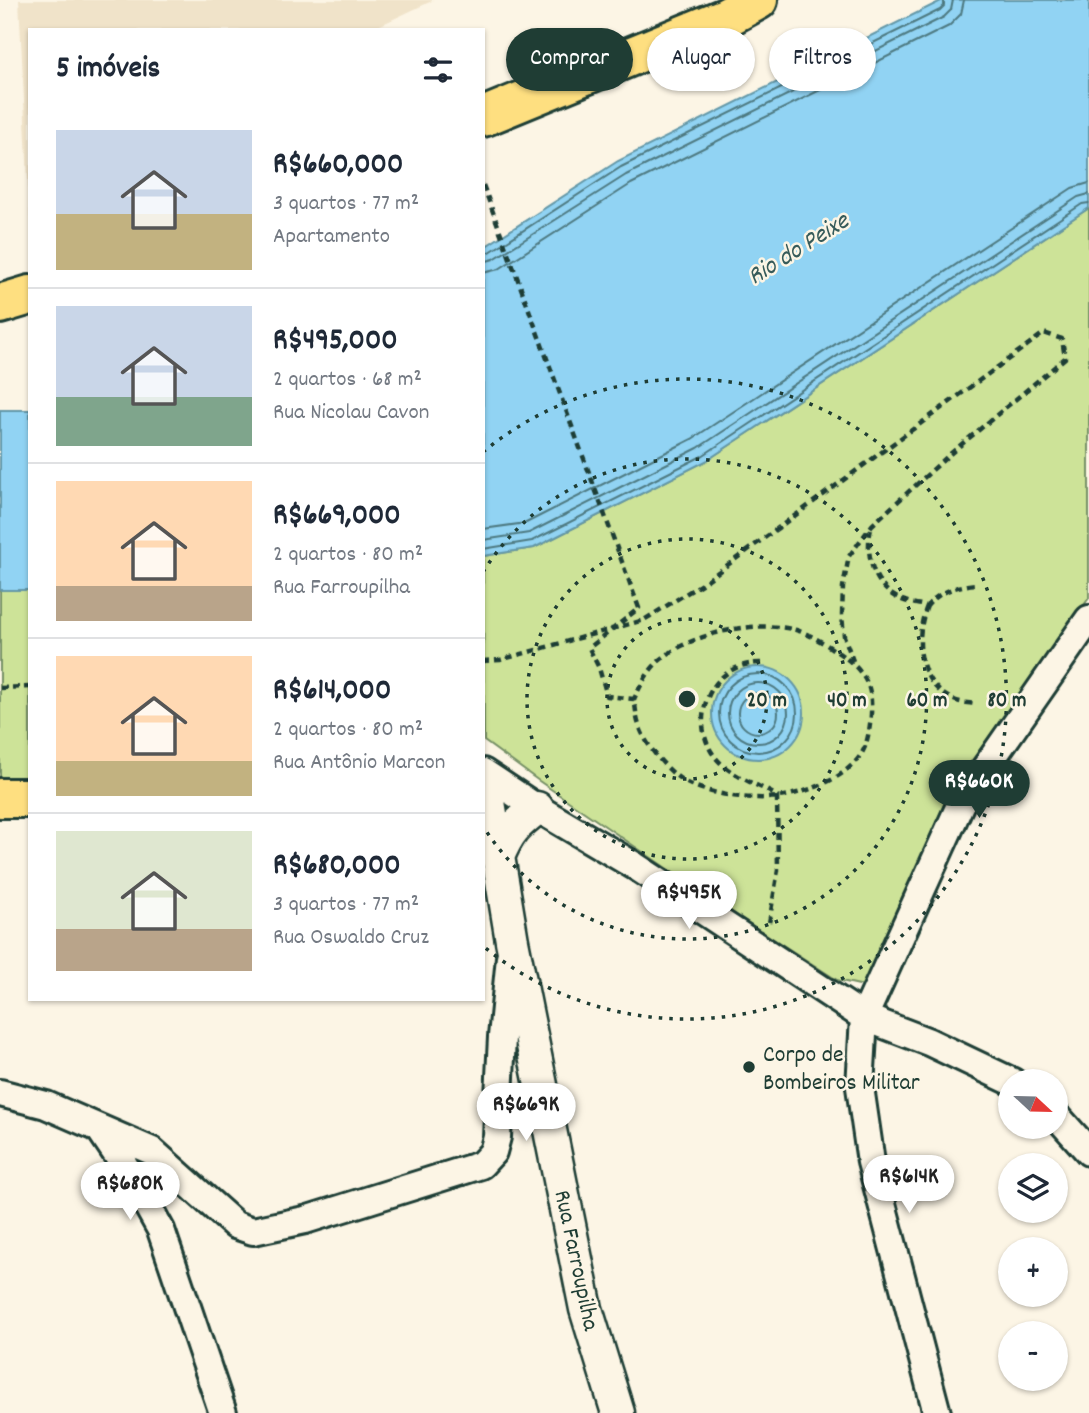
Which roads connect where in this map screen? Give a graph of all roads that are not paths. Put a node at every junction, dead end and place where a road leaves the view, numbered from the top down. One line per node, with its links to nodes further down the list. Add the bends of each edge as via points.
1 (736, 6): 2 (main road)
2 (485, 116)
3 (28, 296): 4 (main road)
4 (0, 304)
5 (1089, 619): 13 (street, via 961,803)
6 (485, 773): 10 (street)
7 (0, 798): 8 (main road)
8 (28, 798)
9 (485, 798): 10 (street); 11 (street, Rua Farroupilha)
10 (537, 808): 11 (street); 13 (street, via 635,866)
11 (490, 850): 12 (street, Rua Farroupilha)
12 (512, 941): 16 (street, via 496,1137 493,1152 481,1165 305,1220 253,1231 235,1225 152,1151); 20 (street, Rua Farroupilha, via 586,1309)
13 (864, 1017): 14 (street); 21 (street, via 860,1087 871,1162)
14 (998, 1075)
15 (0, 1093): 16 (street, via 46,1105)
16 (99, 1128): 19 (street, via 161,1230)
17 (1068, 1129): 18 (street)
18 (1089, 1152)
19 (223, 1413)
20 (618, 1413)
21 (937, 1413)

